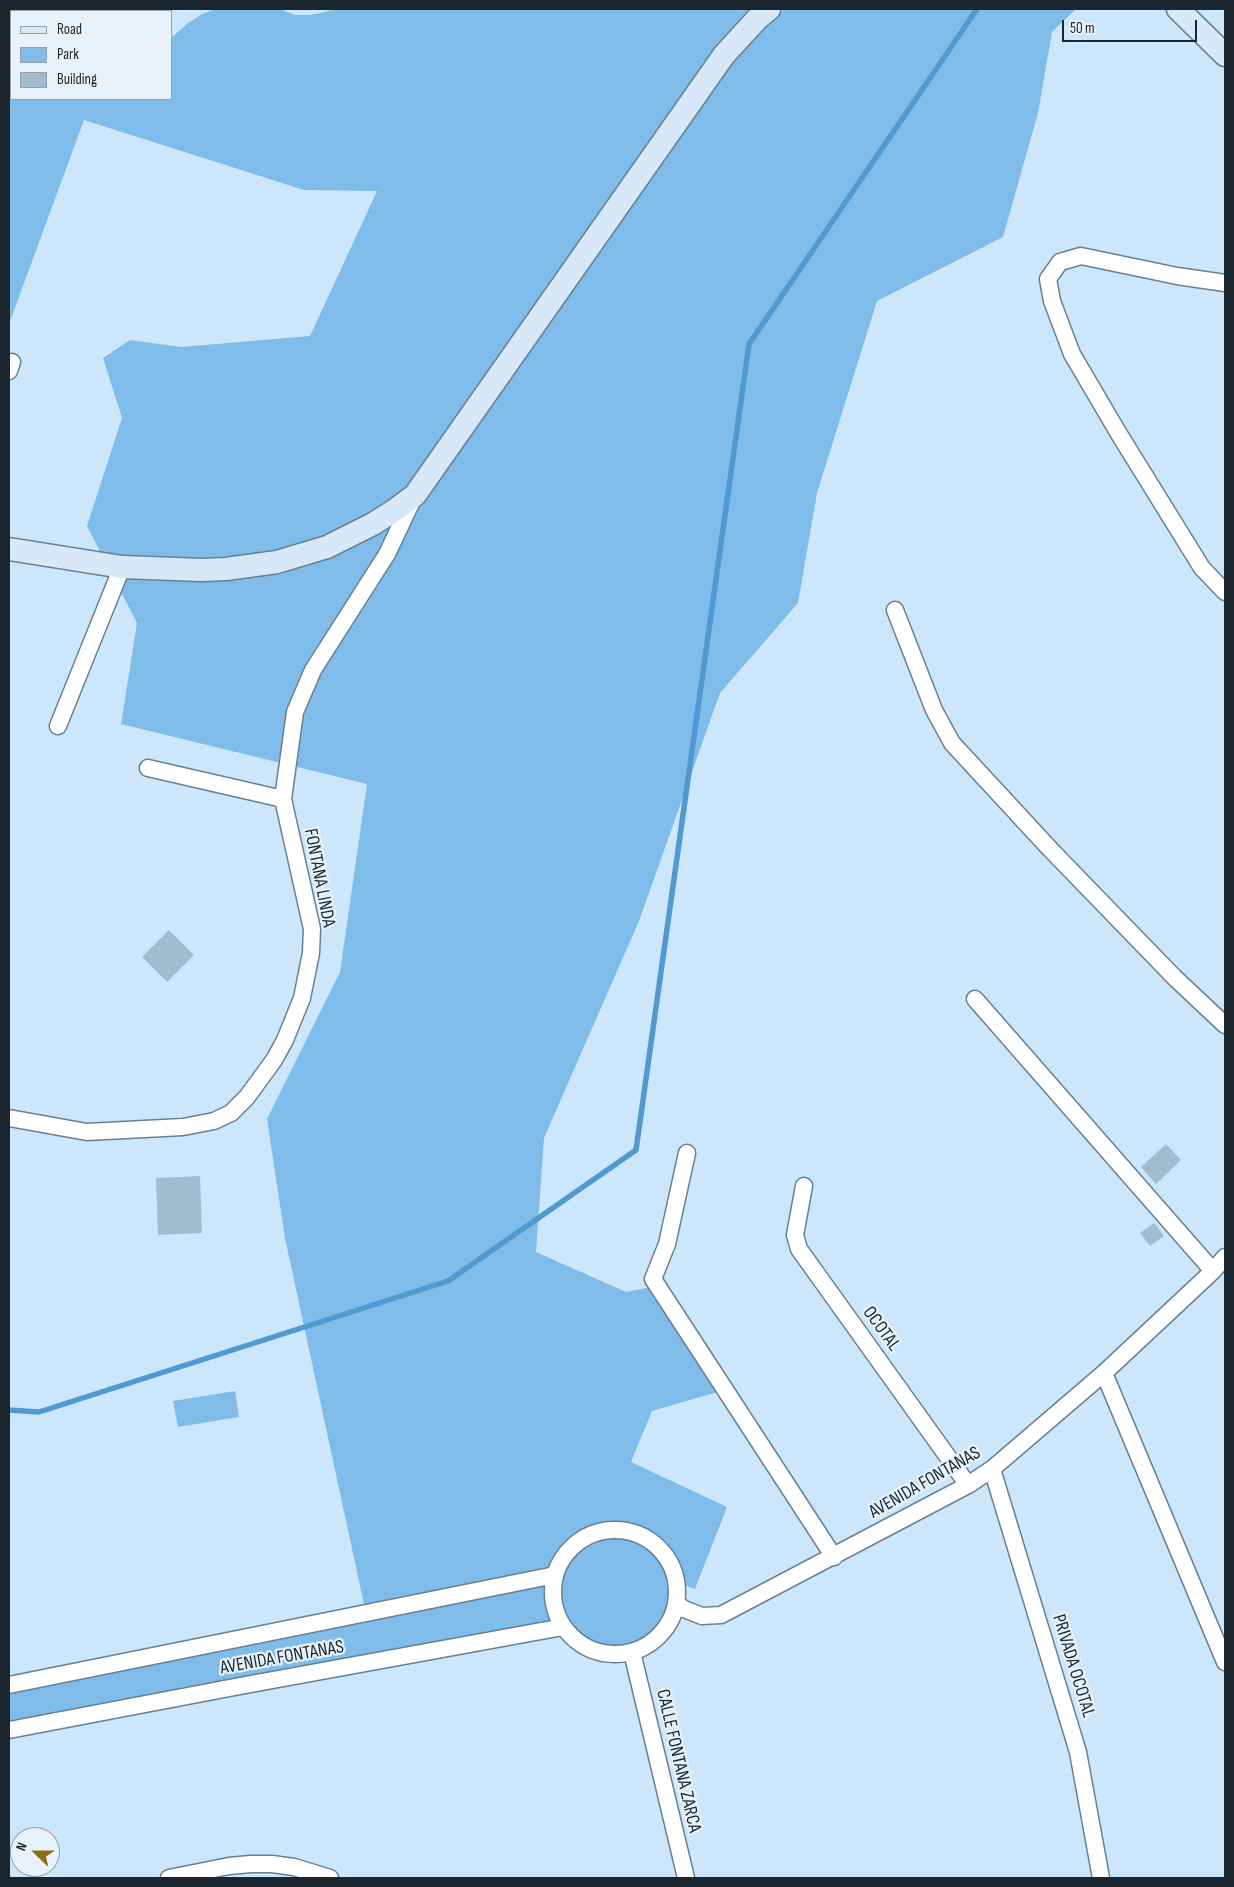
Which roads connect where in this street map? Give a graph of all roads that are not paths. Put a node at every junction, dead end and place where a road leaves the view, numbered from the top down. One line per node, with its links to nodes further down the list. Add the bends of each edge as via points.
1 (768, 9): 5 (main road, via 724,55)
2 (1178, 9): 3 (main road)
3 (1225, 55)
4 (1225, 284): 8 (street, via 1081,256 1060,262 1048,280 1072,354 1202,568)
5 (415, 495): 7 (main road, via 350,536 310,553 277,562 209,570); 12 (street, FONTANA LINDA, via 387,554 313,670 295,712)
6 (9, 549): 7 (main road)
7 (122, 567): 10 (street)
8 (1225, 592)
9 (895, 610): 14 (street, via 934,710 952,743 1056,856)
10 (58, 726)
11 (148, 768): 12 (street)
12 (283, 799): 15 (street, FONTANA LINDA, via 312,930 311,952 302,998 285,1040 247,1097 231,1113 183,1127 87,1132)
13 (975, 999): 19 (street)
14 (1225, 1025)
15 (9, 1118)
16 (687, 1153): 23 (street, via 667,1244 653,1280)
17 (804, 1186): 22 (street, OCOTAL, via 795,1235 799,1248)
18 (1225, 1257): 19 (street, AVENIDA FONTANAS)
19 (1213, 1271): 20 (street, AVENIDA FONTANAS)
20 (1104, 1372): 21 (street, AVENIDA FONTANAS); 28 (street)
21 (992, 1469): 22 (street, AVENIDA FONTANAS); 34 (street, PRIVADA OCOTAL, via 1078,1752)
22 (968, 1485): 23 (street, AVENIDA FONTANAS)
23 (834, 1556): 25 (street, AVENIDA FONTANAS, via 721,1614 702,1616)
24 (555, 1575): 25 (street, via 564,1556 579,1541 598,1532 619,1529 639,1534 657,1545 670,1562 676,1582); 26 (street, via 552,1593 555,1611); 29 (street, AVENIDA FONTANAS)
25 (676, 1603): 27 (street, via 671,1620 661,1634)
26 (563, 1627): 27 (street, via 577,1642 594,1651 613,1655); 30 (street, AVENIDA FONTANAS)
27 (632, 1652): 33 (street, CALLE FONTANA ZARCA)
28 (1225, 1662)
29 (9, 1685)
30 (9, 1730)
31 (169, 1878): 32 (street, via 251,1864 294,1867)
32 (330, 1878)
33 (686, 1878)
34 (1101, 1878)

